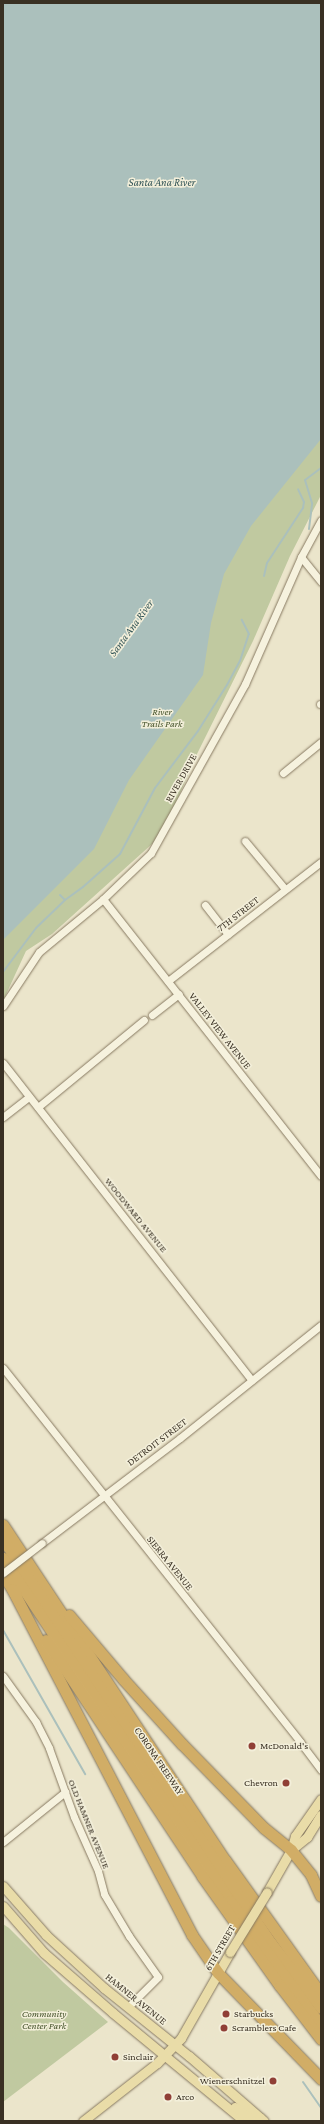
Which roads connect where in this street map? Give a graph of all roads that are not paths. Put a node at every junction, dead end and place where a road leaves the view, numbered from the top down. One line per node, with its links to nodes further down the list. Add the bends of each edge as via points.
1 (321, 520): 2 (street, RIVER DRIVE)
2 (301, 557): 3 (street); 9 (street, RIVER DRIVE, via 245,684 151,853)
3 (321, 582)
4 (321, 742): 5 (street)
5 (283, 773)
6 (245, 841): 8 (street)
7 (321, 862): 8 (street, 7TH STREET)
8 (285, 889): 11 (street, 7TH STREET)
9 (103, 899): 12 (street, VALLEY VIEW AVENUE); 14 (street, RIVER DRIVE, via 39,952)
10 (205, 905): 11 (street)
11 (228, 934): 12 (street, 7TH STREET)
12 (168, 981): 13 (street, VALLEY VIEW AVENUE)
13 (179, 994): 15 (street); 21 (street, VALLEY VIEW AVENUE)
14 (3, 1006)
15 (152, 1015)
16 (144, 1020): 19 (street)
17 (3, 1063): 18 (street, WOODWARD AVENUE)
18 (29, 1097): 19 (street, WOODWARD AVENUE); 20 (street)
19 (38, 1108): 24 (street, WOODWARD AVENUE)
20 (3, 1117)
21 (321, 1176)
22 (321, 1325): 24 (street, DETROIT STREET)
23 (3, 1368): 25 (street, SIERRA AVENUE)
24 (252, 1380): 25 (street, DETROIT STREET)
25 (104, 1496): 29 (street, DETROIT STREET, bridge); 33 (street, SIERRA AVENUE)
26 (3, 1525): 30 (highway, CORONA FREEWAY)
27 (3, 1539): 46 (highway, via 161,1781 271,1943)
28 (3, 1558): 47 (highway, via 230,1900)
29 (3, 1574): 31 (highway)
30 (35, 1574): 38 (highway, via 123,1679 182,1744 264,1828); 44 (highway, CORONA FREEWAY, via 225,1860)
31 (12, 1589): 43 (highway, via 192,1935); 48 (highway, via 202,1876)
32 (3, 1676): 34 (street, OLD HAMNER AVENUE, via 36,1722 49,1748)
33 (321, 1770)
34 (65, 1792): 37 (street); 45 (street, OLD HAMNER AVENUE, via 98,1871 104,1894 158,1977)
35 (321, 1799): 38 (main road, 6TH STREET, via 296,1836)
36 (321, 1815): 38 (main road, 6TH STREET, via 307,1837)
37 (3, 1842)
38 (291, 1850): 40 (highway, via 310,1875); 43 (main road, 6TH STREET, bridge)
39 (3, 1886): 41 (main road, HAMNER AVENUE)
40 (321, 1896)
41 (15, 1901): 42 (street); 45 (main road, HAMNER AVENUE, via 56,1944)
42 (4, 1908): 50 (main road, via 44,1953)
43 (218, 1973): 49 (main road, 6TH STREET); 51 (highway)
44 (321, 1994)
45 (128, 2007): 49 (main road, HAMNER AVENUE)
46 (321, 2008)
47 (321, 2026)
48 (321, 2039)
49 (175, 2044): 50 (main road, 6TH STREET); 53 (main road, HAMNER AVENUE)
50 (165, 2055): 52 (main road); 54 (main road, 6TH STREET)
51 (321, 2079)
52 (230, 2108): 53 (main road, via 236,2107 254,2120); 55 (main road)
53 (262, 2119)
54 (83, 2121)
55 (244, 2121)

